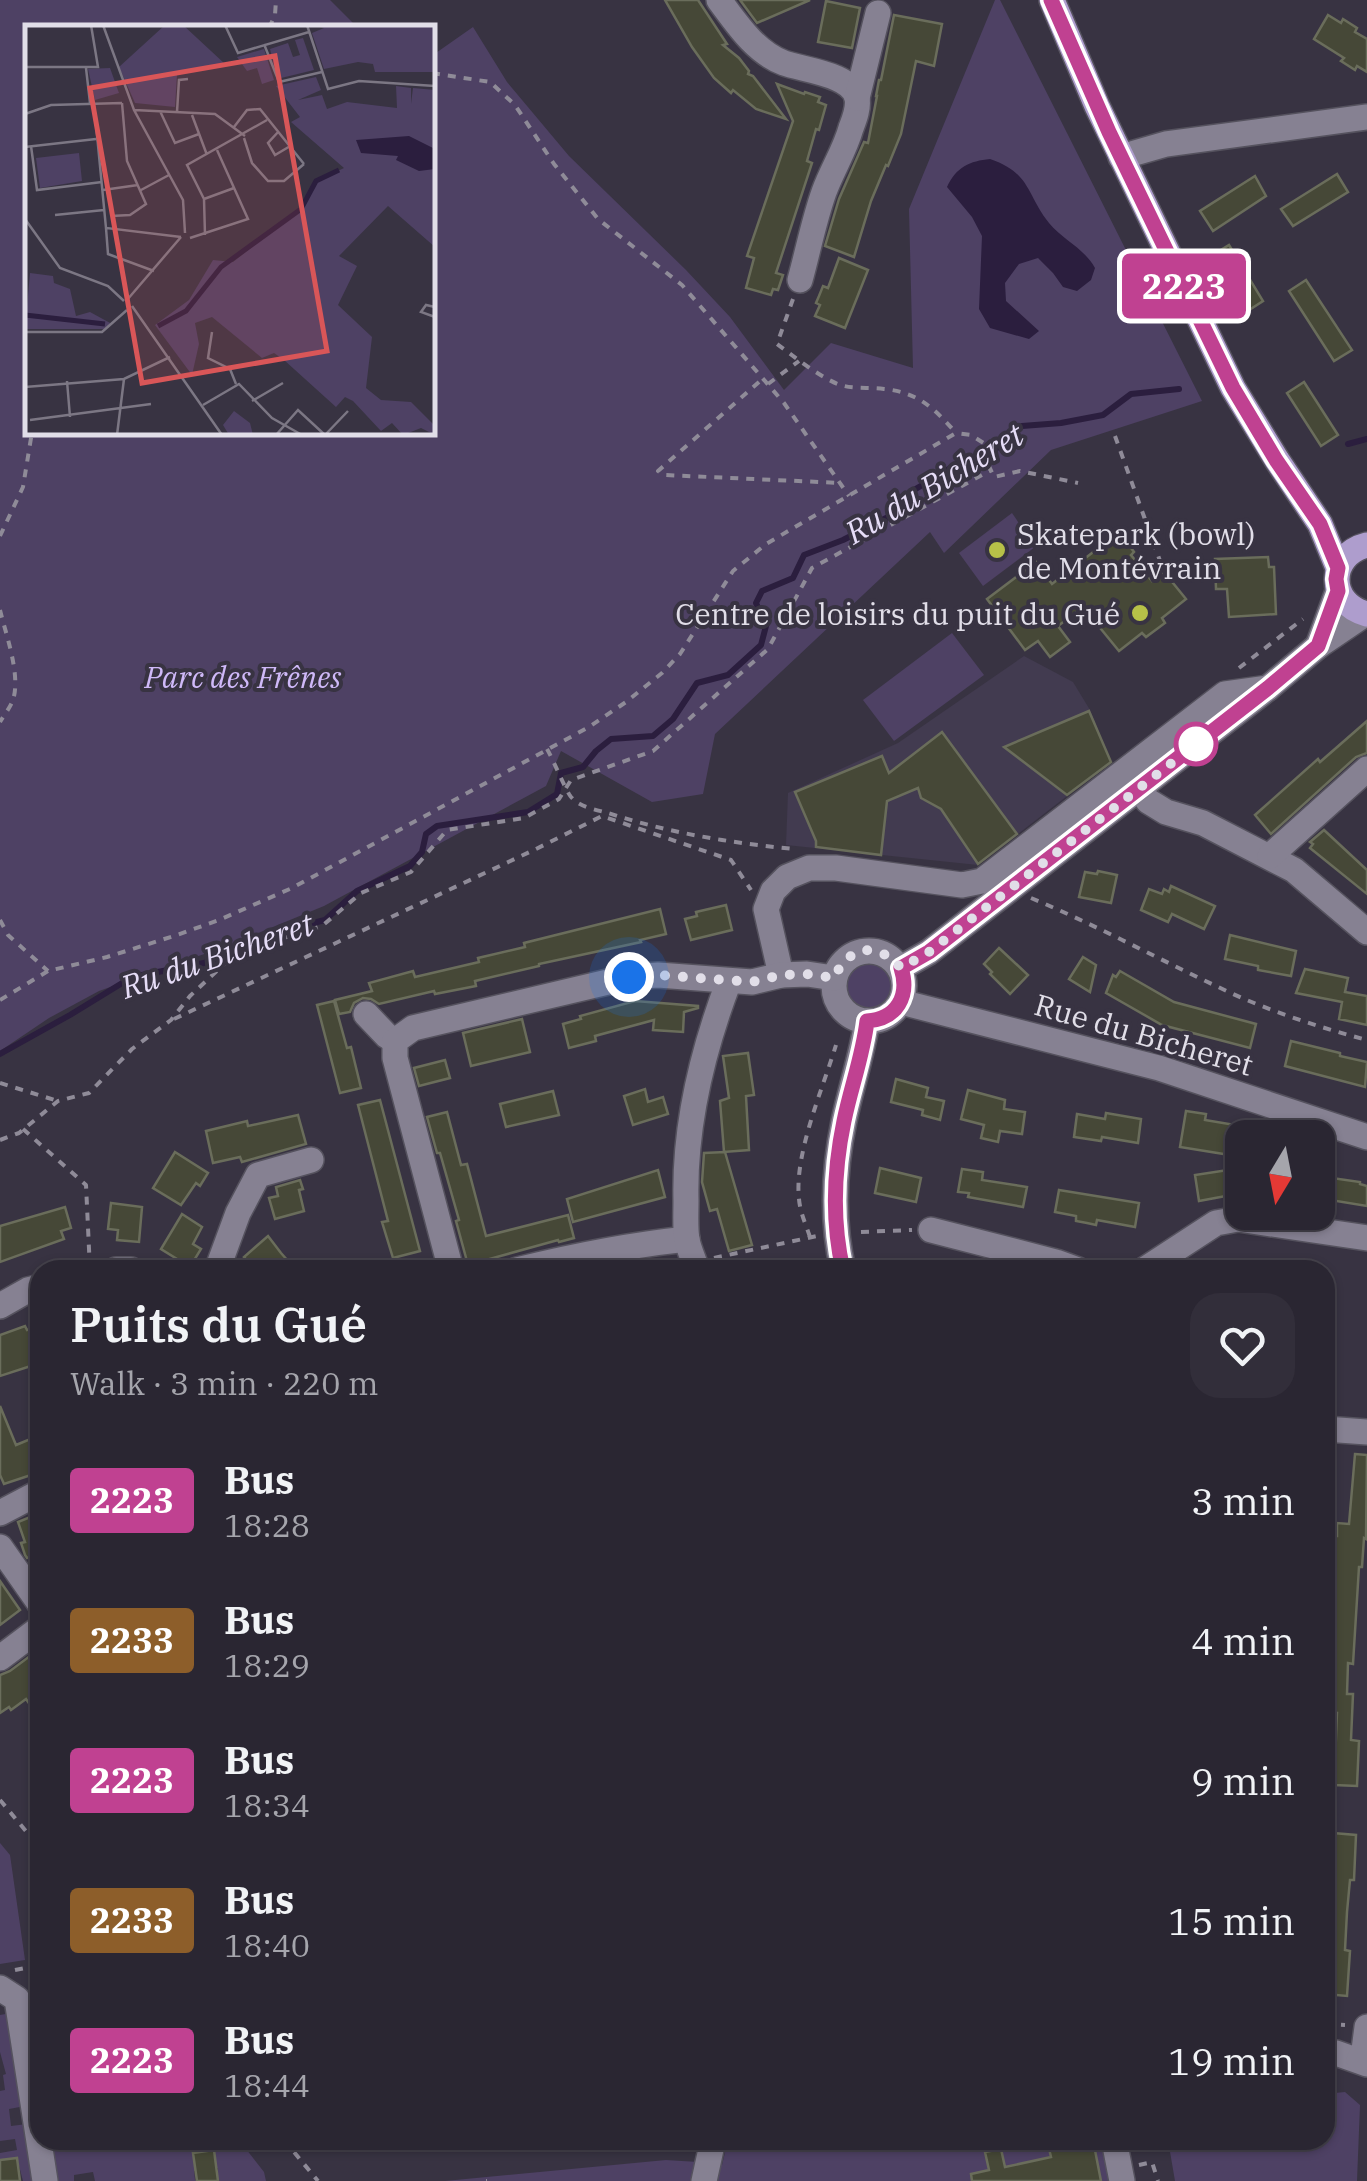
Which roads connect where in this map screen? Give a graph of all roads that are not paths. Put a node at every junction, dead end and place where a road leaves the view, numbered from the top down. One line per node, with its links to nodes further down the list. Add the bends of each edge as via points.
1 (719, 0): 4 (street, via 750,40 782,63 824,73)
2 (1052, 0): 6 (main road)
3 (878, 12): 4 (street)
4 (857, 98): 7 (street)
5 (1367, 118): 6 (street)
6 (1121, 156): 8 (main road, via 1233,388)
7 (800, 280)
8 (1320, 524): 9 (main road); 10 (main road)
9 (1364, 546): 10 (main road, via 1348,554)
10 (1338, 579): 11 (main road, via 1348,606); 12 (street)
11 (1366, 614): 12 (street)
12 (1318, 646): 13 (street)
13 (1268, 688): 15 (street); 19 (street, via 1225,694 982,881 962,885 836,868 808,868 787,877 766,909)
14 (1367, 769): 16 (street)
15 (1139, 788): 16 (street, via 1166,812); 18 (street)
16 (1270, 856): 17 (street)
17 (1367, 932)
18 (901, 968): 20 (street, via 878,951 864,950 850,955); 22 (street)
19 (781, 975): 20 (street); 21 (street)
20 (834, 978): 24 (street, via 841,1007)
21 (729, 981): 25 (street, via 629,977 413,1028); 30 (street, via 693,1100 686,1185)
22 (901, 1002): 24 (street, via 887,1016); 26 (street, Rue du Bicheret, via 1159,1068)
23 (366, 1014): 25 (street)
24 (867, 1021): 34 (street, via 838,1169)
25 (396, 1041): 32 (street)
26 (1367, 1137)
27 (311, 1160): 31 (street, via 258,1175)
28 (931, 1230): 35 (street)
29 (1367, 1238): 36 (street, via 1238,1219 1216,1223)
30 (693, 1257): 33 (street, via 629,1245)
31 (221, 1260)
32 (448, 1260)
33 (557, 1260)
34 (842, 1260)
35 (1048, 1260)
36 (1159, 1260)
37 (30, 1291): 38 (street)
38 (0, 1306)
39 (1335, 1430): 40 (street)
40 (1367, 1432)
41 (30, 1497): 42 (street)
42 (0, 1513)
43 (0, 1548): 44 (street)
44 (30, 1590)
45 (30, 1636): 46 (street)
46 (0, 1658)
47 (0, 1988): 51 (street, via 16,2000)
48 (1367, 2027): 50 (street)
49 (1335, 2055): 50 (street)
50 (1363, 2062)
51 (30, 2087)
52 (40, 2150): 55 (street)
53 (711, 2150): 56 (street)
54 (1116, 2150): 57 (street)
55 (45, 2181)
56 (704, 2181)
57 (1122, 2181)

